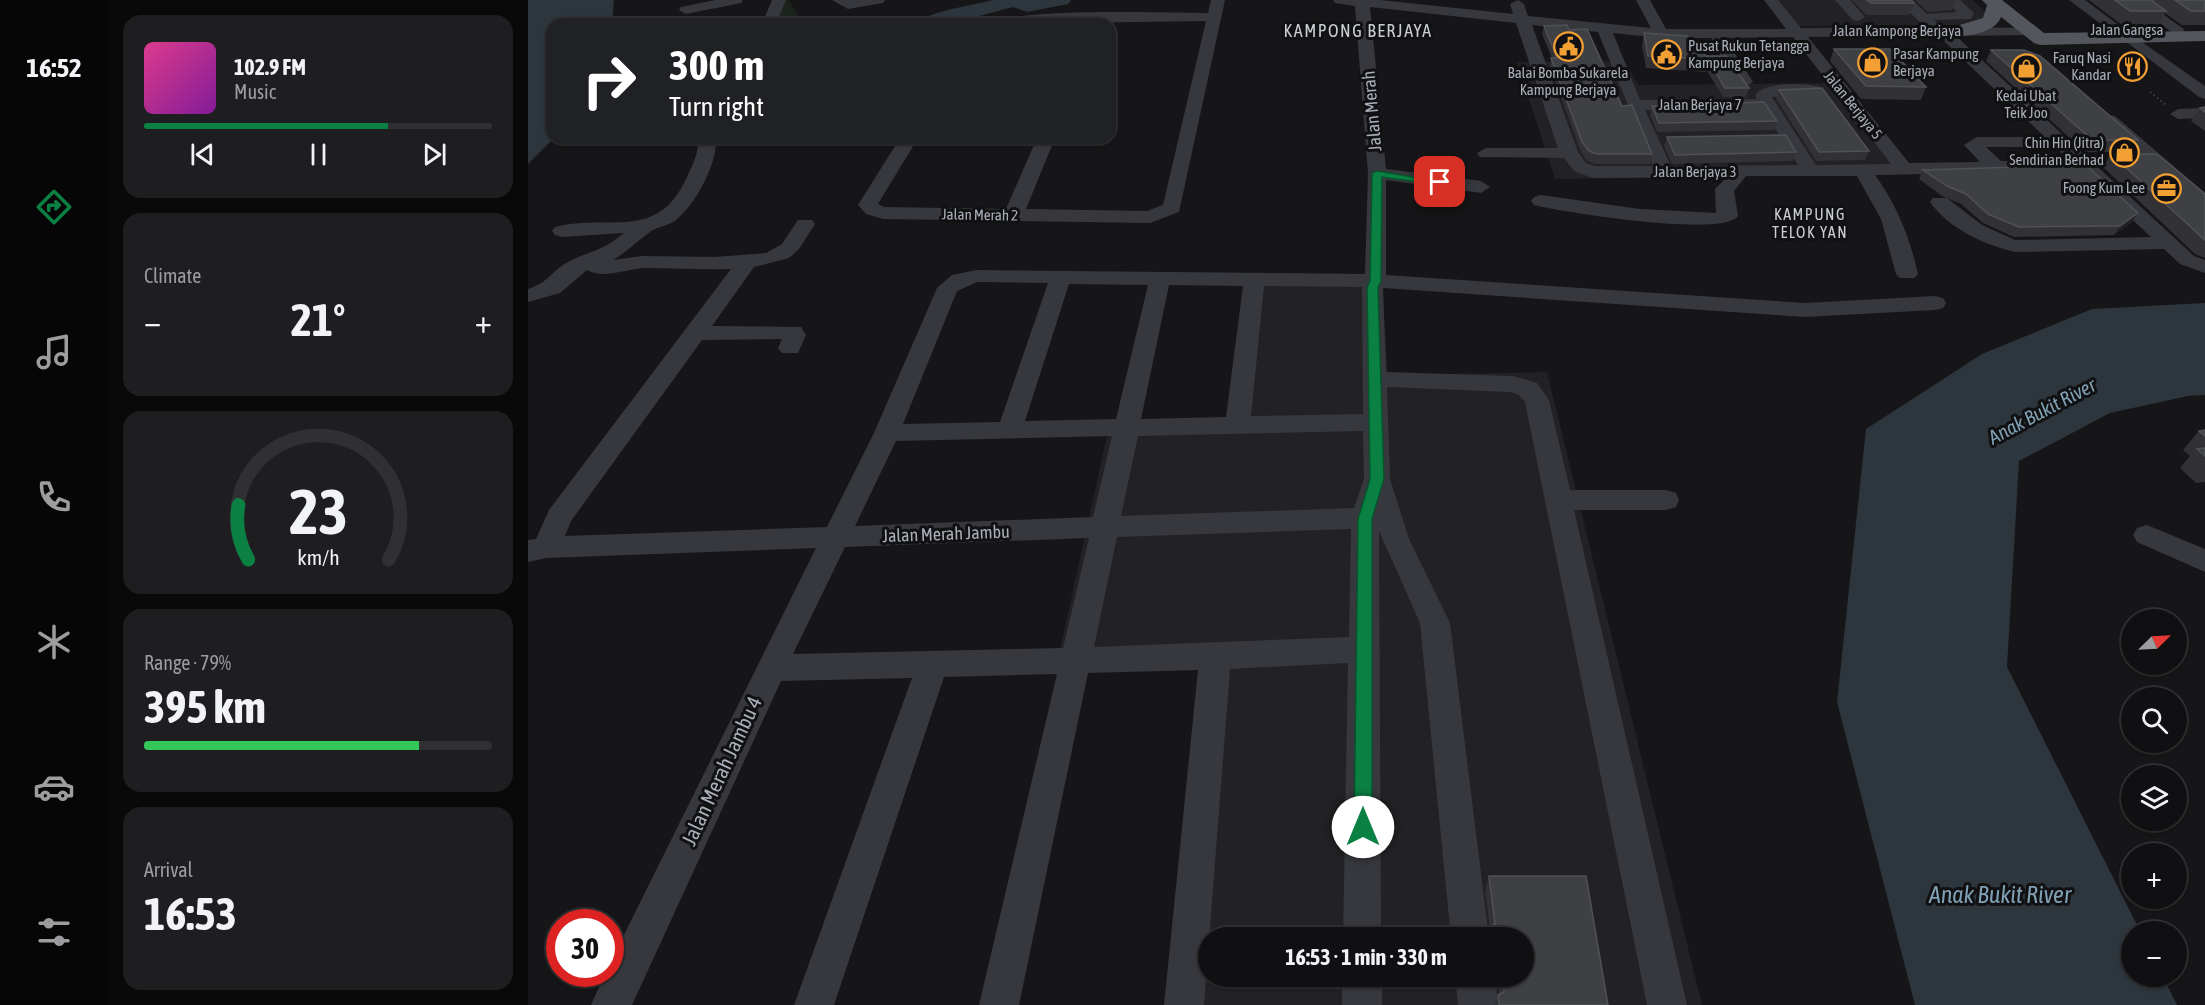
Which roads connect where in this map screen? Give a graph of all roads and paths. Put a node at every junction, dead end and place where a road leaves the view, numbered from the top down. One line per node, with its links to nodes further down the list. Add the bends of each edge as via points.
1 (736, 0): 16 (street)
2 (779, 0): 22 (street)
3 (839, 0): 4 (street, via 852,4)
4 (878, 0)
5 (1218, 0): 20 (street)
6 (1515, 0): 25 (street)
7 (1643, 0): 32 (street)
8 (1771, 0): 23 (street, Jalan Berjaya 5)
9 (1842, 0): 21 (street, via 1863,16)
10 (1904, 0): 19 (street)
11 (1952, 0): 19 (street, via 1966,16)
12 (2076, 0): 31 (street)
13 (2134, 0): 28 (street)
14 (1354, 1): 25 (street, Jalan Kampong Berjaya); 67 (street, Jalan Merah)
15 (2003, 1): 17 (main road); 30 (main road); 33 (main road, via 1991,21)
16 (686, 10)
17 (2034, 12)
18 (1900, 16): 19 (street)
19 (1921, 16): 33 (street)
20 (1212, 17): 26 (street); 72 (street, Jalan Merah 2, via 1172,208 1150,217)
21 (1837, 17)
22 (772, 18)
23 (1785, 18): 24 (street); 34 (street, Jalan Berjaya 5)
24 (1816, 18)
25 (1522, 19): 27 (street, Jalan Kampong Berjaya); 59 (street)
26 (1116, 20)
27 (1604, 28): 32 (street, Jalan Kampong Berjaya); 43 (street)
28 (2178, 30): 29 (main road, Jalan Gangsa); 31 (main road, Jalan Gangsa)
29 (2205, 31)
30 (2049, 32): 31 (main road, Jalan Gangsa); 33 (street, Jalan Kampong Berjaya)
31 (2118, 33): 35 (main road, Jalan Gangsa); 41 (street)
32 (1666, 34): 34 (street, Jalan Kampong Berjaya, via 1689,31); 36 (street, Jalan Kampong Berjaya)
33 (1949, 34): 34 (street, Jalan Kampong Berjaya); 37 (street)
34 (1798, 36): 36 (street, Jalan Kampong Berjaya); 40 (street, Jalan Berjaya 5)
35 (2205, 36)
36 (1719, 40): 39 (street)
37 (1966, 54): 38 (street); 60 (street)
38 (1988, 54)
39 (1744, 82)
40 (1839, 89): 42 (street, Jalan Berjaya 7, via 1770,91); 62 (street, Jalan Berjaya 5)
41 (2205, 94)
42 (1764, 100): 43 (street, Jalan Berjaya 7); 48 (street)
43 (1634, 105): 51 (street)
44 (2092, 105): 58 (street)
45 (2205, 113): 46 (street)
46 (2178, 114)
47 (1888, 131): 62 (street)
48 (1788, 137): 50 (street); 64 (street)
49 (1673, 138): 51 (street)
50 (1765, 138)
51 (1650, 139): 65 (street)
52 (2026, 142): 61 (street, via 1973,145)
53 (708, 144): 74 (street, via 686,200 667,218)
54 (905, 144): 72 (street, Jalan Merah 2, via 868,205 873,210)
55 (1043, 144): 72 (street)
56 (1486, 153): 59 (street, Jalan Berjaya 3)
57 (2123, 159): 58 (street)
58 (2155, 159): 71 (street)
59 (1575, 160): 65 (street, Jalan Berjaya 3, via 1592,172)
60 (2088, 161): 61 (street, Jalan Berjaya 3); 76 (street)
61 (1996, 167): 62 (street, Jalan Berjaya 3)
62 (1911, 169): 63 (street, Jalan Berjaya 3)
63 (1862, 170): 64 (street, Jalan Berjaya 3); 80 (street, via 1896,227)
64 (1811, 171): 66 (street, Jalan Berjaya 3)
65 (1665, 172): 66 (street, Jalan Berjaya 3)
66 (1738, 172): 69 (street, via 1724,189 1728,216 1721,220)
67 (1377, 173): 68 (street); 84 (street, Jalan Merah)
68 (1481, 187)
69 (1541, 201)
70 (1940, 202): 76 (street, via 1976,232 2002,244)
71 (2205, 203)
72 (1012, 216)
73 (805, 224): 78 (street, via 783,253)
74 (645, 226): 75 (street); 77 (street)
75 (562, 231)
76 (2168, 243): 79 (street, via 2193,265)
77 (602, 257): 78 (street, via 594,262 595,267 642,262); 85 (street, via 573,268 552,288)
78 (747, 261): 87 (street)
79 (2205, 267)
80 (1907, 274)
81 (1061, 277): 82 (street, Jalan Merah Jambu 4); 93 (street); 94 (street, Jalan Merah Jambu 4, via 977,276 948,288)
82 (1160, 279): 83 (street, Jalan Merah Jambu 4); 92 (street)
83 (1254, 280): 84 (street, Jalan Merah Jambu 4); 91 (street)
84 (1375, 281): 86 (street, Jalan Merah Jambu 4, via 1805,310); 89 (street, Jalan Merah)
85 (528, 296)
86 (1935, 303)
87 (694, 333): 88 (street, via 793,332); 102 (street)
88 (790, 348)
89 (1374, 379): 90 (street, Jalan Merah); 96 (street, via 1513,384 1528,389 1538,400)
90 (1375, 422): 91 (street); 95 (street, Jalan Merah)
91 (1238, 424): 92 (street)
92 (1126, 426): 93 (street); 99 (street)
93 (1010, 429): 94 (street)
94 (887, 432): 101 (street, Jalan Merah Jambu 4)
95 (1377, 479): 98 (street, Jalan Merah); 110 (street, via 1395,539 1435,622)
96 (1561, 500): 97 (street); 119 (street)
97 (1666, 500)
98 (1365, 519): 99 (street, Jalan Merah Jambu); 104 (street, Jalan Merah)
99 (1104, 529): 101 (street, Jalan Merah Jambu); 106 (street)
100 (2147, 534): 103 (street)
101 (835, 537): 102 (street, Jalan Merah Jambu); 108 (street, Jalan Merah Jambu 4)
102 (537, 549)
103 (2205, 561)
104 (1363, 649): 105 (street); 109 (street, Jalan Merah)
105 (1215, 657): 106 (street); 116 (street)
106 (1076, 661): 107 (street); 115 (street)
107 (932, 664): 108 (street); 114 (street)
108 (771, 668): 113 (street, Jalan Merah Jambu 4)
109 (1362, 927)
110 (1469, 927)
111 (1362, 987): 117 (street)
112 (1476, 987): 118 (street)
113 (611, 1005)
114 (814, 1005)
115 (999, 1005)
116 (1184, 1005)
117 (1362, 1005)
118 (1478, 1005)
119 (1667, 1005)

